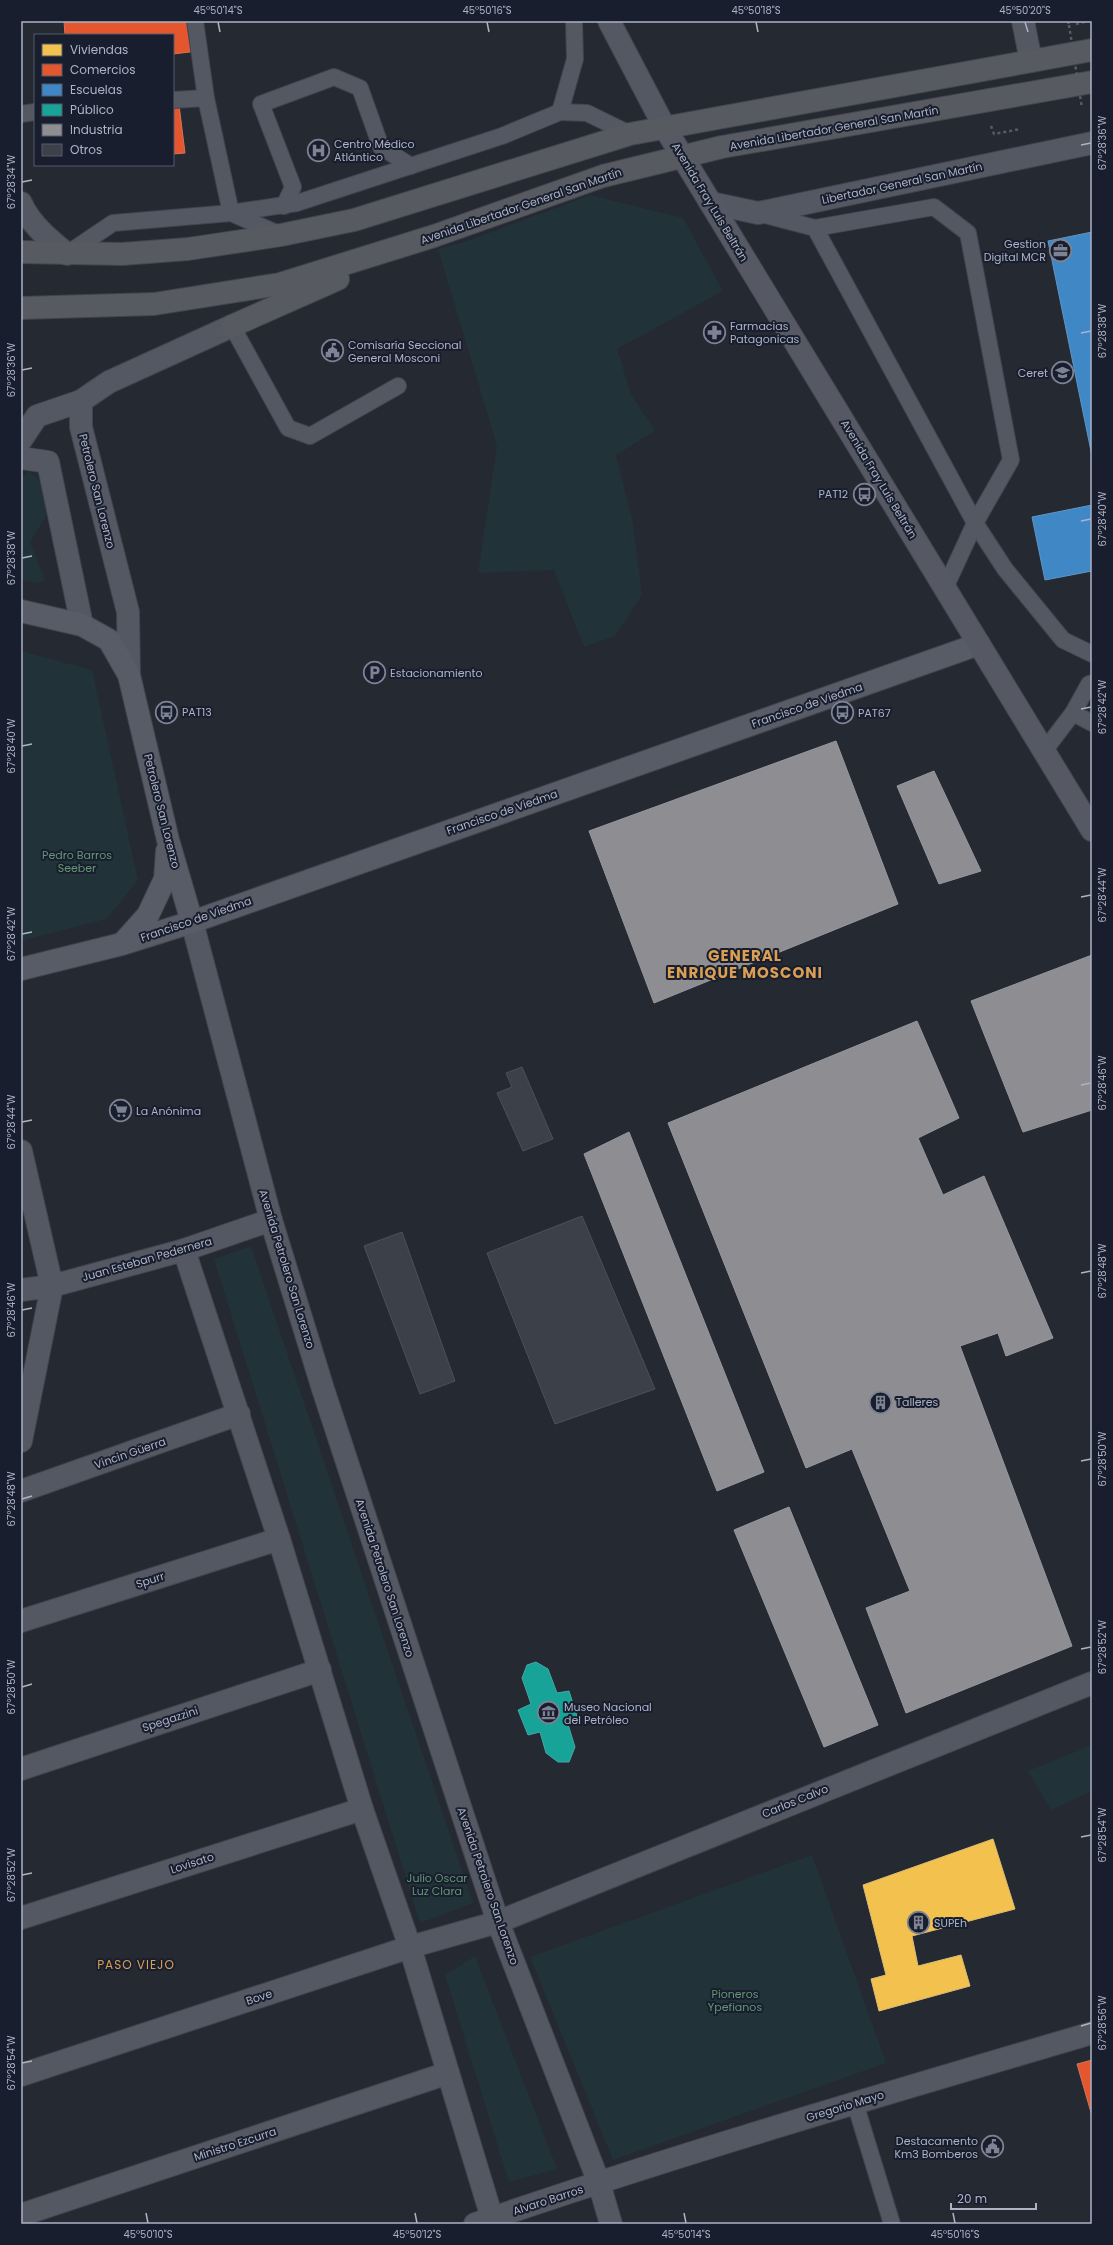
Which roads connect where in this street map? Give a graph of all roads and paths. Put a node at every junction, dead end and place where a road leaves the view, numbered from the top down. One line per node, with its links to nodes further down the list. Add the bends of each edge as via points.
1 (195, 21): 11 (lane)
2 (574, 21): 15 (lane, via 575,59)
3 (608, 21): 18 (street)
4 (1023, 21): 9 (street)
5 (1068, 21): 13 (path, bridge, via 1082,108)
6 (1088, 21): 7 (path)
7 (1076, 24)
8 (1092, 50): 9 (highway)
9 (1031, 62): 18 (highway)
10 (1092, 82): 22 (highway, Avenida Libertador General San Martín, via 722,147)
11 (206, 98): 12 (lane); 27 (lane)
12 (174, 100)
13 (1075, 109)
14 (34, 112): 16 (lane)
15 (560, 112): 20 (lane, via 587,112); 23 (lane, via 502,136)
16 (21, 114)
17 (990, 123): 19 (path, via 994,134)
18 (666, 128): 20 (highway); 22 (main road, Avenida Fray Luis Beltrán)
19 (1024, 129)
20 (630, 134): 30 (highway, via 354,220)
21 (1092, 143): 28 (street, Libertador General San Martín)
22 (683, 157): 25 (main road, Avenida Fray Luis Beltrán); 31 (highway, Avenida Libertador General San Martín, via 604,176)
23 (411, 166): 26 (lane); 26 (lane, via 381,147 360,88 334,77 261,104 293,187)
24 (21, 203): 33 (street, via 47,238)
25 (711, 203): 28 (street, Libertador General San Martín); 41 (main road, Avenida Fray Luis Beltrán)
26 (284, 206): 27 (lane)
27 (231, 212): 30 (lane); 33 (lane, via 113,223)
28 (758, 213): 29 (lane)
29 (815, 228): 40 (lane); 40 (lane, via 934,207 968,233 1011,460)
30 (281, 235): 33 (highway, via 188,249 122,254)
31 (434, 236): 34 (highway, Avenida Libertador General San Martín, via 280,284 154,304); 35 (highway)
32 (21, 252): 33 (highway)
33 (67, 254)
34 (21, 308)
35 (232, 326): 36 (lane, via 288,428 310,436); 37 (street, via 109,382)
36 (398, 386)
37 (81, 401): 38 (street, via 37,416); 46 (street, Petrolero San Lorenzo, via 81,427 128,612)
38 (21, 440)
39 (21, 458): 43 (street, via 48,462)
40 (975, 523): 41 (lane); 45 (lane, via 1005,569 1063,640)
41 (945, 588): 44 (main road, Avenida Fray Luis Beltrán)
42 (21, 611): 43 (main road, Petrolero San Lorenzo)
43 (82, 625): 46 (main road, Petrolero San Lorenzo, via 109,640)
44 (979, 644): 50 (main road, Avenida Fray Luis Beltrán); 53 (main road, Francisco de Viedma)
45 (1092, 654)
46 (129, 675): 52 (main road, Petrolero San Lorenzo)
47 (1092, 682): 48 (lane)
48 (1072, 713): 49 (lane); 50 (lane)
49 (1092, 724)
50 (1044, 752): 51 (main road, Avenida Fray Luis Beltrán)
51 (1092, 830)
52 (168, 840): 53 (main road, Petrolero San Lorenzo); 54 (main road, via 165,879 148,915)
53 (192, 922): 54 (main road, Francisco de Viedma); 57 (street, Avenida Petrolero San Lorenzo)
54 (122, 944): 55 (main road, Francisco de Viedma)
55 (21, 969)
56 (21, 1150): 59 (street)
57 (271, 1220): 58 (street, Juan Esteban Pedernera); 71 (street, Avenida Petrolero San Lorenzo, via 325,1396)
58 (184, 1250): 59 (street, Juan Esteban Pedernera); 61 (street)
59 (52, 1286): 60 (street, Juan Esteban Pedernera); 62 (street)
60 (21, 1290)
61 (239, 1414): 63 (street, Vincin Güerra); 64 (street)
62 (21, 1441)
63 (21, 1492)
64 (279, 1539): 65 (street, Spurr); 66 (street)
65 (21, 1621)
66 (320, 1670): 68 (street, Spegazzini); 69 (street)
67 (1092, 1683): 71 (street, Carlos Calvo)
68 (21, 1769)
69 (362, 1809): 70 (street, Lovisato); 72 (street)
70 (21, 1918)
71 (498, 1922): 72 (street, Bove); 77 (street, Avenida Petrolero San Lorenzo)
72 (410, 1947): 74 (street); 75 (street, Bove)
73 (1092, 2033): 76 (street, Gregorio Mayo)
74 (448, 2073): 78 (street, Ministro Ezcurra); 79 (street)
75 (21, 2075)
76 (855, 2103): 77 (street, Gregorio Mayo); 81 (lane)
77 (599, 2183): 79 (street, Alvaro Barros); 80 (street, Avenida Petrolero San Lorenzo)
78 (21, 2215)
79 (484, 2221)
80 (611, 2224)
81 (892, 2224)

